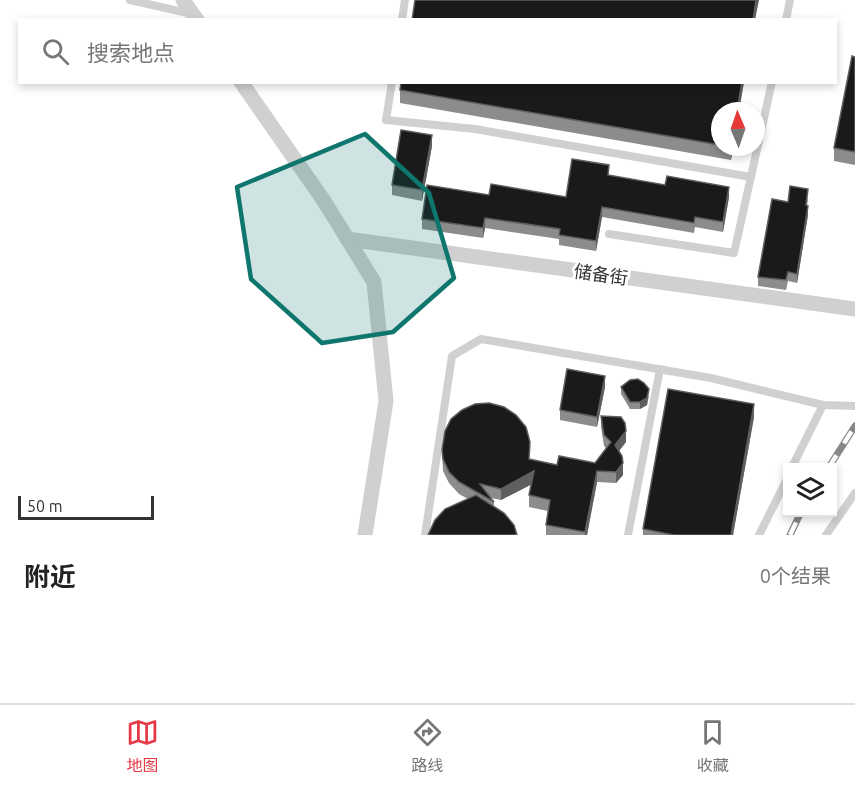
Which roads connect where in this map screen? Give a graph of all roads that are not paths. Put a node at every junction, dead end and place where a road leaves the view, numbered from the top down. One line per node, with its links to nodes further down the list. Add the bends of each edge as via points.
1 (130, 0): 5 (lane)
2 (183, 0): 5 (street)
3 (405, 0): 6 (lane)
4 (790, 0): 7 (lane)
5 (195, 17)
6 (402, 18)
7 (786, 18)
8 (242, 84): 13 (street)
9 (392, 84): 11 (lane, via 386,120 475,129)
10 (772, 84): 11 (lane)
11 (751, 177): 12 (lane, via 734,253)
12 (609, 234)
13 (347, 239): 14 (street, 储备街); 21 (street, via 374,282 386,401)
14 (855, 309)
15 (660, 369): 16 (lane); 22 (lane, via 481,339 452,356); 23 (lane)
16 (823, 405): 17 (lane); 18 (lane)
17 (855, 406)
18 (794, 463)
19 (783, 487): 24 (lane)
20 (855, 493): 25 (lane)
21 (365, 535)
22 (424, 535)
23 (628, 535)
24 (759, 535)
25 (826, 535)

